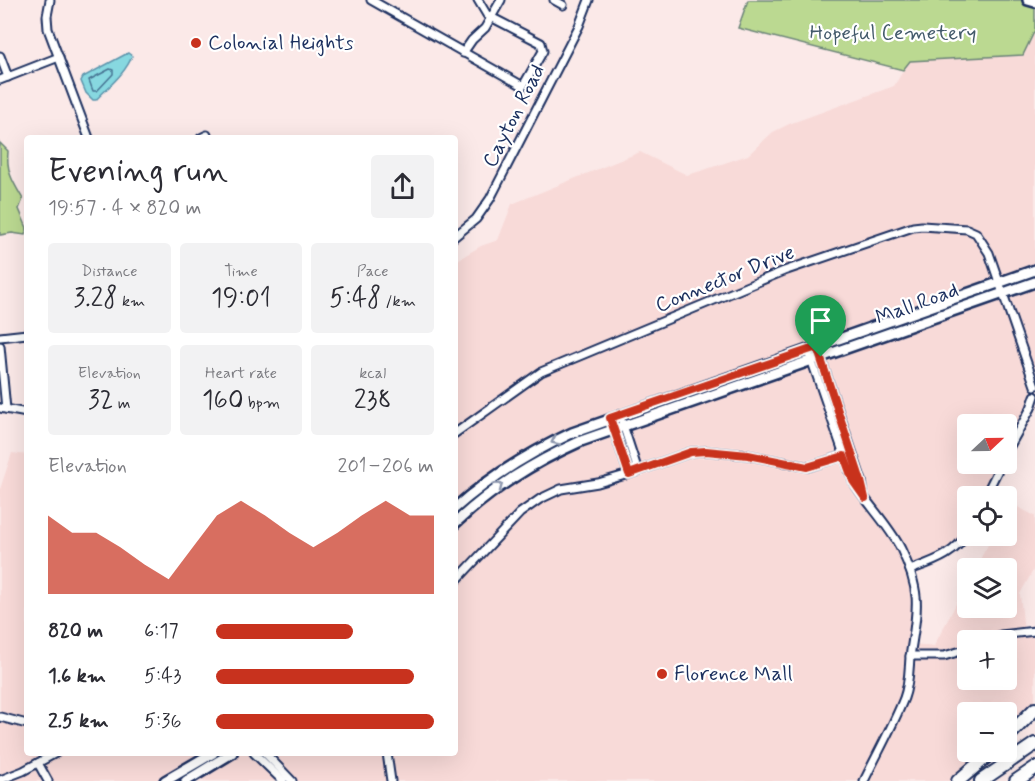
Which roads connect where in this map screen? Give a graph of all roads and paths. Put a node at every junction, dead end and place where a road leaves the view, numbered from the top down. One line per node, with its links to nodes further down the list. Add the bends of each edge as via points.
1 (50, 0): 13 (street, via 48,29)
2 (371, 0): 11 (street)
3 (478, 0): 10 (street)
4 (501, 0): 10 (street)
5 (554, 0): 9 (street)
6 (589, 0): 17 (street, Cayton Road, via 490,199 476,219)
7 (1028, 0): 8 (main road)
8 (1035, 2)
9 (563, 5)
10 (491, 17): 11 (street); 11 (street, via 541,43 543,51 523,87)
11 (463, 53)
12 (0, 56): 14 (street)
13 (59, 57): 14 (street); 16 (street)
14 (8, 76): 15 (street)
15 (0, 80)
16 (88, 135)
17 (458, 234)
18 (1035, 270): 19 (main road, Mall Road)
19 (999, 282): 21 (street); 25 (main road, Mall Road); 34 (street, Connector Drive, via 989,253 975,233 967,229 913,227 784,271 541,372)
20 (1035, 282): 21 (main road, Mall Road)
21 (1003, 292): 26 (main road, Mall Road); 27 (street)
22 (24, 334): 23 (street)
23 (0, 337)
24 (0, 346): 29 (street)
25 (812, 349): 26 (street); 31 (main road, Mall Road)
26 (816, 359): 33 (main road, Mall Road); 36 (street); 37 (street)
27 (1035, 386)
28 (1035, 396): 35 (street)
29 (3, 408): 30 (street)
30 (24, 412)
31 (620, 415): 32 (main road, Mall Road); 33 (street)
32 (610, 418): 33 (street); 41 (main road, Mall Road, one-way to 41, via 519,460)
33 (618, 428): 38 (street); 39 (street); 42 (main road, Mall Road, one-way to 33, via 526,468)
34 (458, 431)
35 (1017, 433)
36 (852, 453): 37 (street); 40 (street)
37 (844, 456): 38 (street, via 807,467 706,451 677,455); 40 (street, via 853,481)
38 (638, 471): 39 (street)
39 (629, 474): 45 (street, via 561,489 530,505)
40 (865, 498): 44 (street, via 891,531)
41 (458, 505)
42 (458, 520)
43 (959, 546): 44 (street, via 950,554)
44 (910, 570): 49 (street, via 918,606)
45 (458, 579)
46 (1035, 631): 47 (street)
47 (1017, 633)
48 (957, 652): 49 (street)
49 (910, 656): 71 (street, via 904,697)
50 (1035, 709): 53 (highway)
51 (0, 717): 52 (street)
52 (24, 723)
53 (1017, 727)
54 (1035, 744): 73 (highway)
55 (51, 756): 62 (street)
56 (208, 756): 66 (main road)
57 (227, 756): 67 (main road)
58 (257, 756): 68 (street)
59 (268, 756): 69 (street)
60 (387, 756): 70 (street)
61 (980, 762): 72 (highway)
62 (38, 763): 64 (street); 65 (street)
63 (1035, 768): 74 (highway)
64 (0, 780)
65 (48, 781)
66 (165, 781)
67 (186, 781)
68 (283, 781)
69 (292, 781)
70 (391, 781)
71 (864, 781)
72 (958, 781)
73 (981, 781)
74 (1016, 781)

